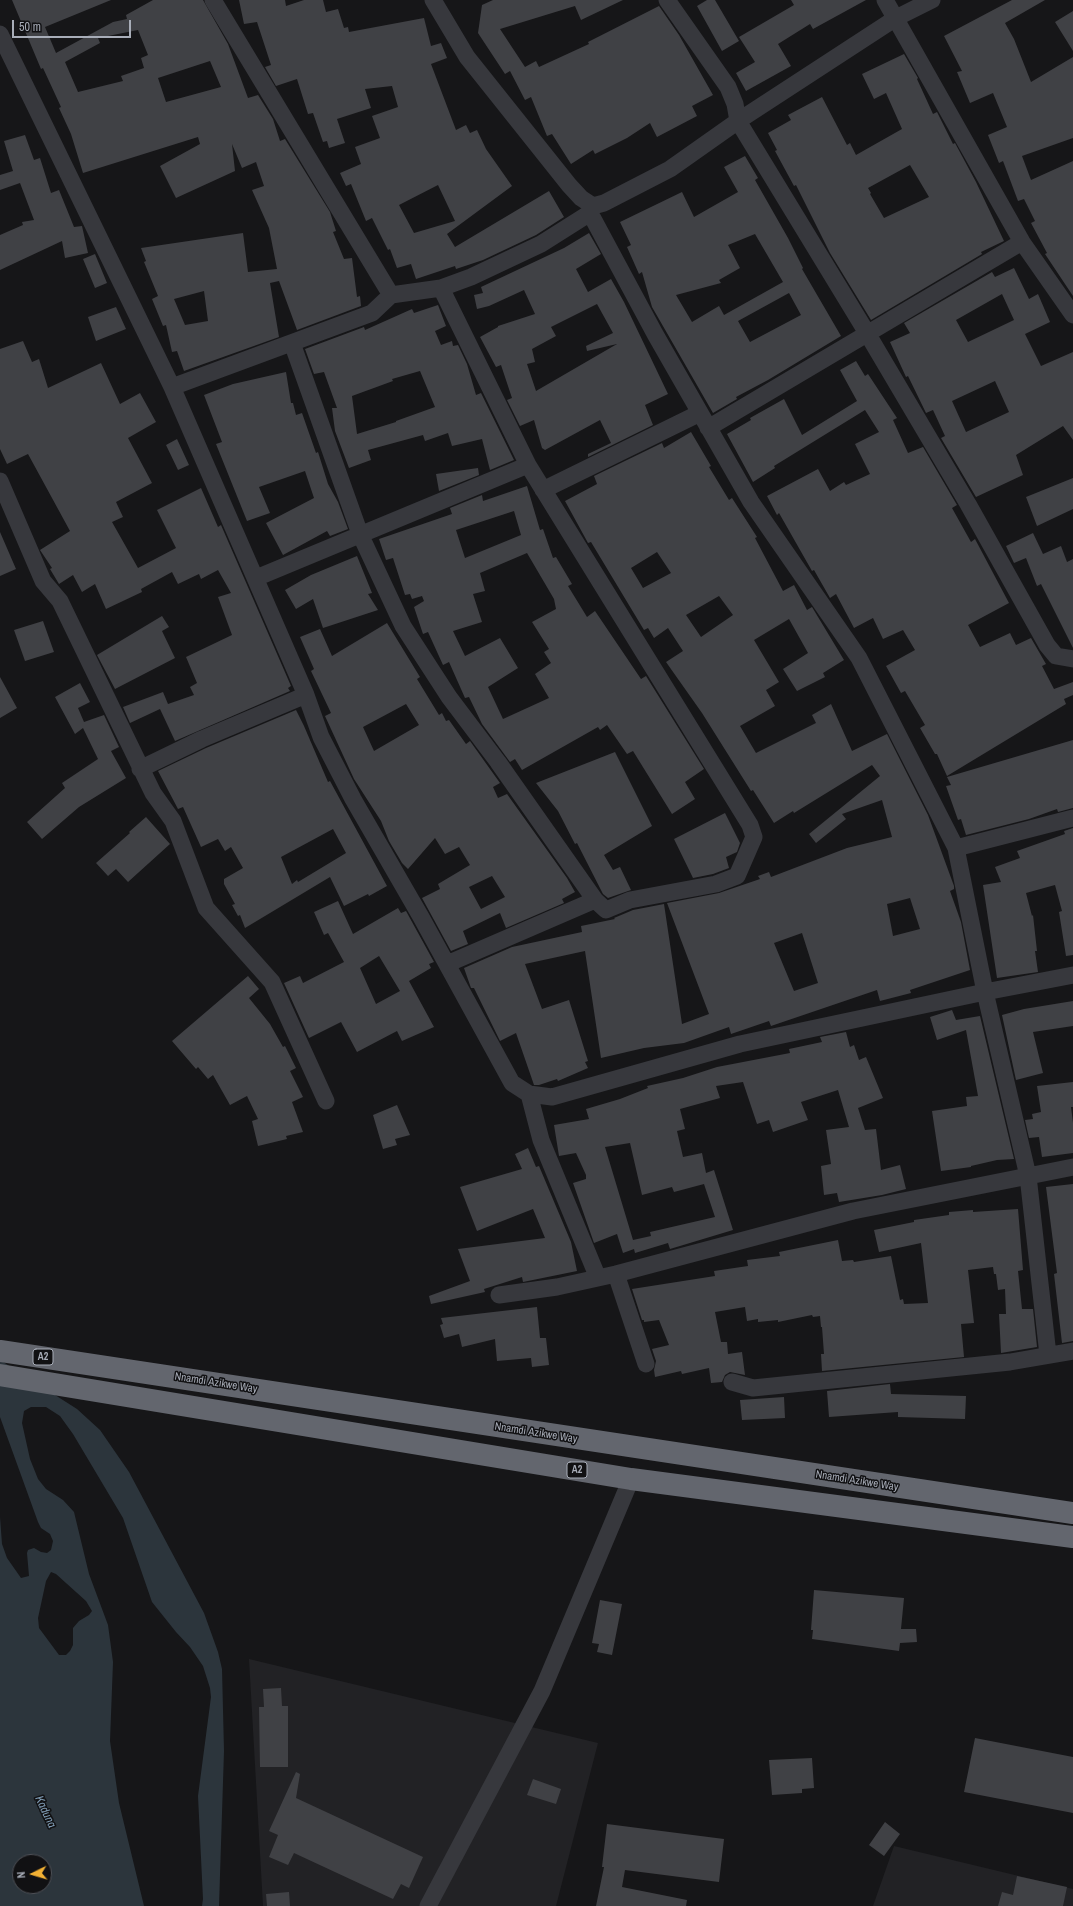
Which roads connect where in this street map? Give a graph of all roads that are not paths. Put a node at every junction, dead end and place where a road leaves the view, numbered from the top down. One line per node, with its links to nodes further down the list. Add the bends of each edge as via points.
1 (213, 0): 12 (street)
2 (433, 0): 9 (street, via 467,57)
3 (667, 0): 8 (street, via 728,87)
4 (885, 0): 6 (street)
5 (932, 0): 6 (street)
6 (896, 18): 8 (street); 10 (street)
7 (1, 38): 16 (street)
8 (738, 121): 9 (street, via 670,169); 14 (street)
9 (591, 210): 11 (street, via 542,244); 17 (street, via 654,334)
10 (1022, 242): 13 (street); 14 (street)
11 (441, 288): 12 (street); 18 (street)
12 (391, 295): 15 (street, via 372,313)
13 (1073, 315)
14 (867, 333): 17 (street); 23 (street, via 968,504 1047,645 1056,656)
15 (292, 343): 16 (street); 21 (street)
16 (172, 387): 22 (street)
17 (704, 420): 20 (street); 27 (street, via 751,502 859,658)
18 (528, 465): 20 (street); 21 (street)
19 (0, 481): 25 (street, via 43,581 60,601)
20 (543, 490): 28 (street, via 750,825 754,837 737,876 716,884 630,900 606,910)
21 (360, 534): 22 (street); 28 (street, via 403,626 449,697)
22 (256, 578): 24 (street)
23 (1073, 659)
24 (306, 694): 25 (street); 29 (street, via 321,737 349,792)
25 (140, 769): 33 (street, via 153,794 173,821 206,908 272,982)
26 (1073, 818): 27 (street)
27 (956, 848): 31 (street)
28 (595, 900): 29 (street)
29 (447, 964): 32 (street, via 512,1082)
30 (1073, 975): 31 (street)
31 (985, 992): 32 (street, via 740,1044 552,1097); 35 (street)
32 (529, 1094): 37 (street, via 541,1140)
33 (326, 1101)
34 (1073, 1167): 35 (street)
35 (1028, 1176): 36 (street, via 853,1211); 41 (street)
36 (616, 1274): 37 (street); 42 (street)
37 (598, 1278): 38 (street)
38 (499, 1295)
39 (0, 1351): 46 (highway, Nnamdi Azikwe Way / A2)
40 (1073, 1351): 41 (street)
41 (1048, 1355): 44 (street, via 1010,1362 753,1388)
42 (646, 1364)
43 (0, 1375): 45 (highway, A2)
44 (732, 1382)
45 (631, 1479): 47 (highway, A2); 48 (street, via 542,1691)
46 (1073, 1513)
47 (1073, 1537)
48 (428, 1906)

